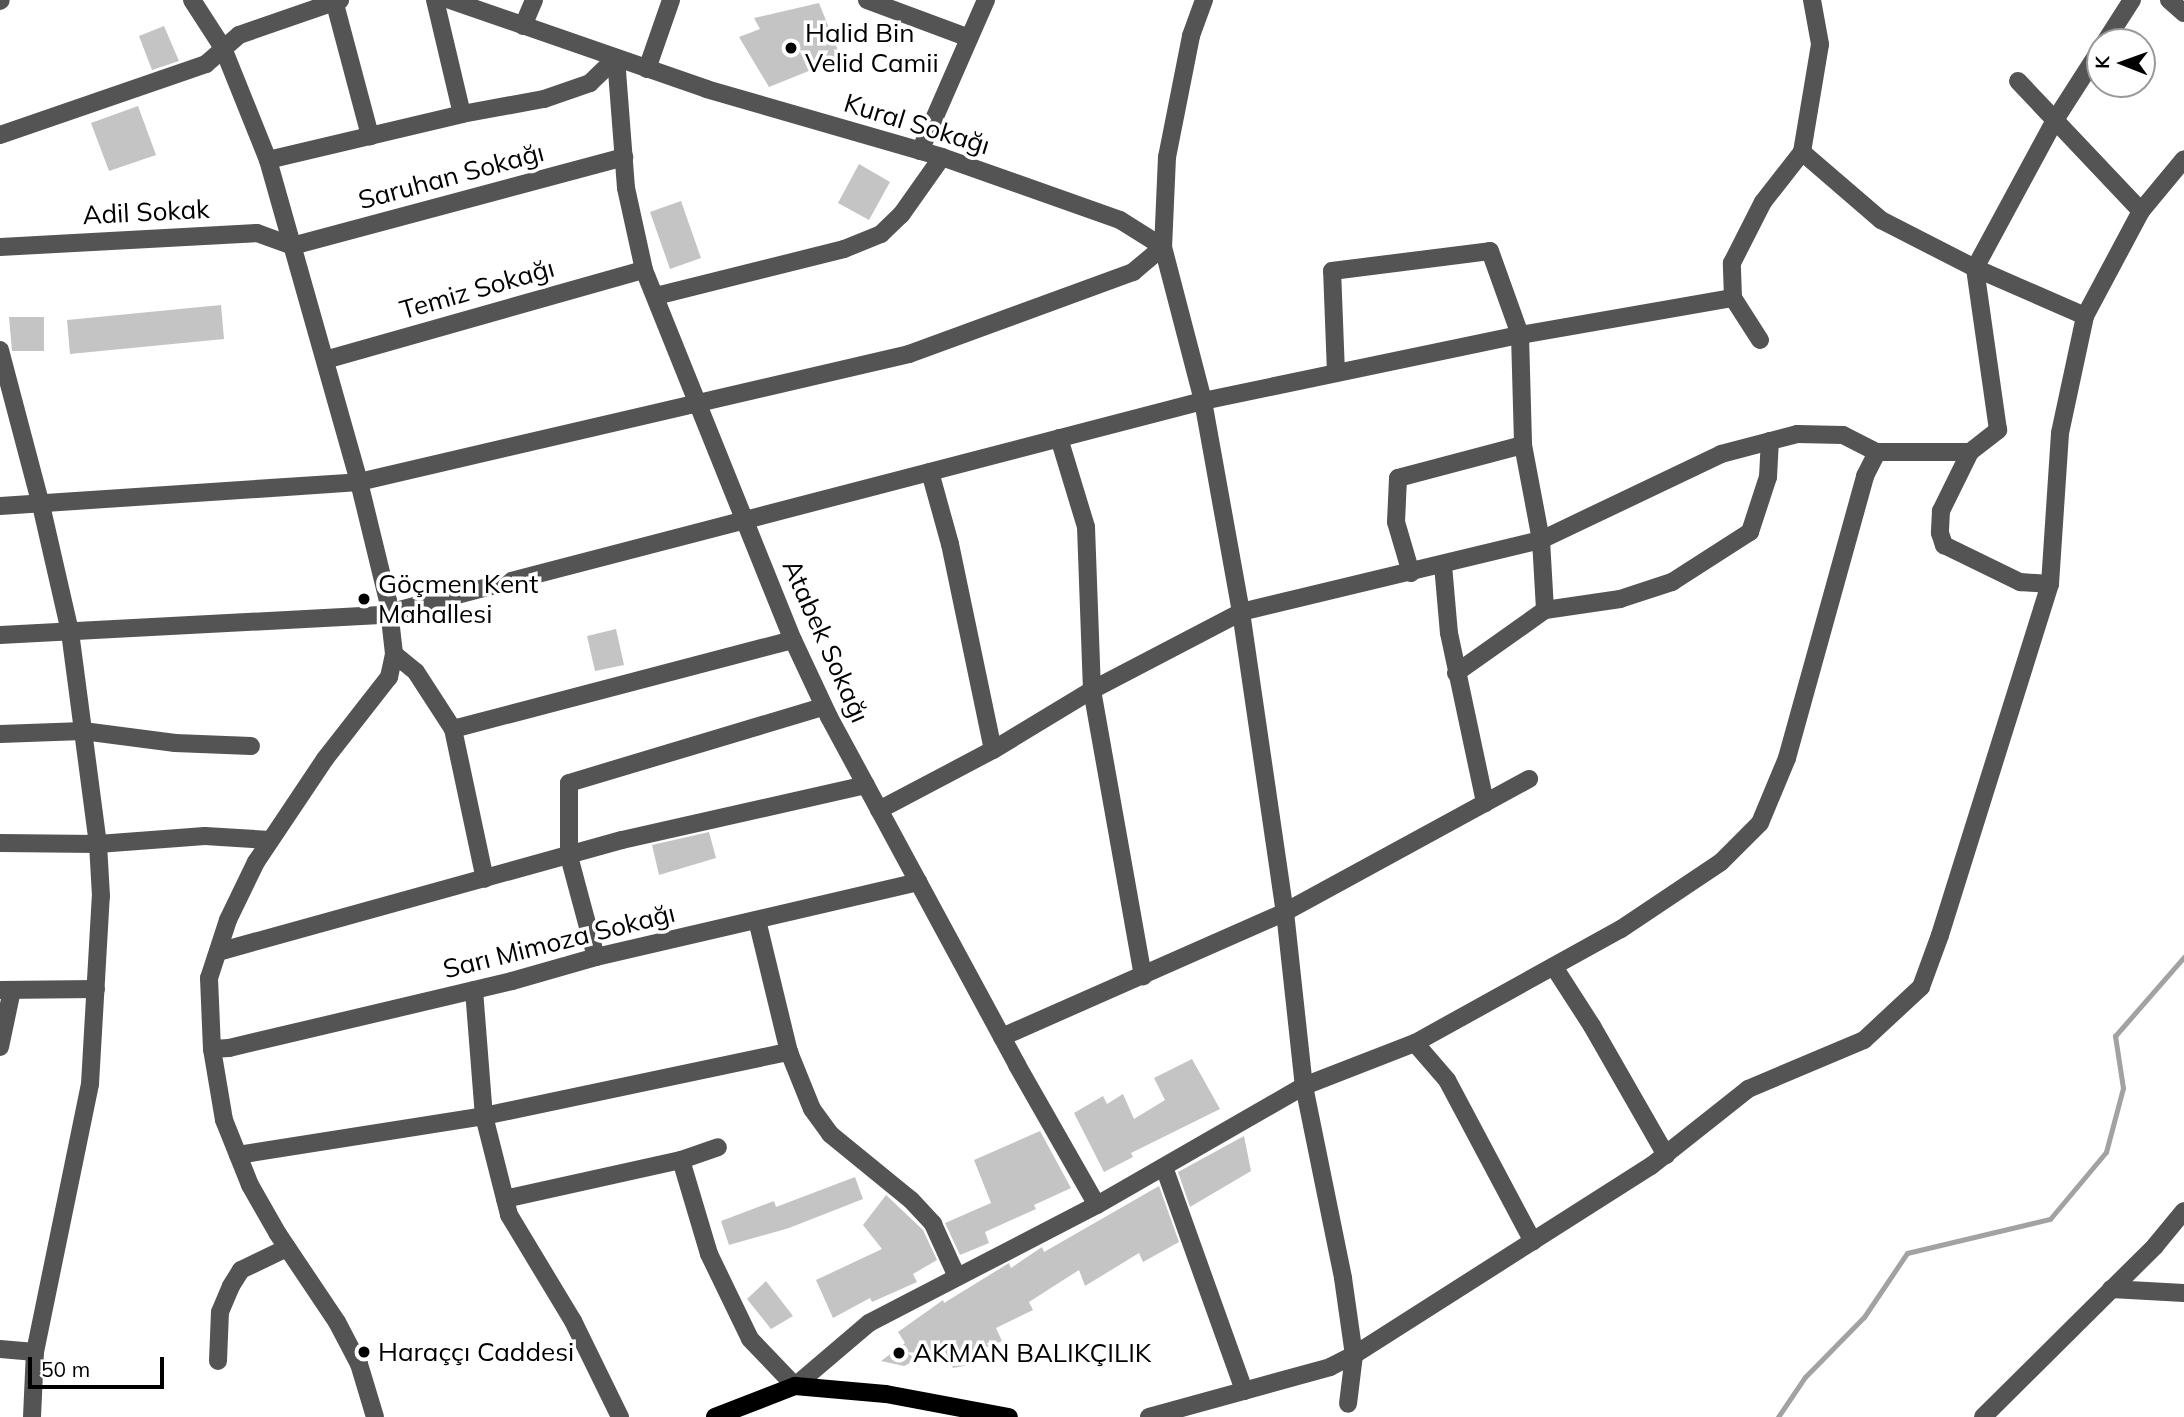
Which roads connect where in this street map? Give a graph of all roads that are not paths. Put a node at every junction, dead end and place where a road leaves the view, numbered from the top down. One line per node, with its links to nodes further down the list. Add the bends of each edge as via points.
1 (192, 0): 17 (street)
2 (435, 0): 22 (street)
3 (450, 0): 14 (street, Kural Sokağı)
4 (534, 0): 14 (street)
5 (671, 0): 19 (street)
6 (867, 0): 16 (street)
7 (986, 0): 16 (street)
8 (1204, 0): 35 (street, via 1191,36 1167,157)
9 (1812, 0): 27 (street, via 1820,44)
10 (2132, 0): 15 (street)
11 (2169, 0): 13 (street)
12 (337, 2): 17 (street, via 239,35); 25 (street)
13 (2184, 13)
14 (523, 26): 18 (street, Kural Sokağı)
15 (2114, 28)
16 (970, 38): 26 (street)
17 (223, 48): 24 (street, via 206,64); 31 (street)
18 (615, 58): 19 (street, Kural Sokağı); 22 (street, via 590,83 544,99); 29 (street, Atabek Sokağı)
19 (647, 69): 26 (street, Kural Sokağı)
20 (2086, 72): 23 (street)
21 (2018, 81): 23 (street)
22 (461, 114): 25 (street)
23 (2055, 120): 32 (street); 36 (street)
24 (0, 135)
25 (370, 136): 31 (street)
26 (920, 151): 28 (street, Kural Sokağı)
27 (1802, 152): 36 (street, via 1881,220); 39 (street, via 1763,202 1732,263)
28 (942, 157): 35 (street, Kural Sokağı, via 1120,220); 38 (street, via 901,215 881,234 844,249)
29 (624, 158): 33 (street, Saruhan Sokağı); 37 (street, Atabek Sokağı)
30 (2184, 159): 32 (street)
31 (268, 160): 33 (street)
32 (2141, 211): 40 (street)
33 (292, 246): 34 (street, Adil Sokak, via 257,233); 44 (street)
34 (0, 247)
35 (1163, 247): 47 (street, via 1133,272 909,354); 48 (street)
36 (1975, 268): 40 (street); 53 (street, via 1998,430)
37 (644, 270): 38 (street, Atabek Sokağı); 44 (street, Temiz Sokağı)
38 (656, 296): 47 (street, Atabek Sokağı)
39 (1733, 298): 41 (street); 42 (street)
40 (2085, 316): 62 (street, via 2060,433)
41 (1520, 335): 46 (street); 46 (street, via 1490,251 1332,271); 51 (street)
42 (1760, 340)
43 (0, 350): 45 (street)
44 (325, 360): 55 (street)
45 (2, 369): 56 (street)
46 (1336, 373): 48 (street)
47 (699, 401): 55 (street); 58 (street, Atabek Sokağı)
48 (1203, 401): 49 (street); 64 (street)
49 (1059, 438): 54 (street); 71 (street, via 1086,527)
50 (1770, 441): 52 (street, via 1797,434 1843,435); 59 (street, via 1721,454); 63 (street, via 1768,477 1750,531 1672,582 1620,599)
51 (1523, 445): 59 (street); 61 (street, via 1398,478 1396,522)
52 (1877, 452): 53 (street); 92 (street, via 1865,476 1787,758 1760,823 1721,862)
53 (1970, 452): 62 (street, via 1941,511 1944,545 2020,582)
54 (930, 472): 58 (street); 77 (street, via 950,544)
55 (359, 482): 56 (street); 65 (street)
56 (41, 505): 57 (street); 66 (street)
57 (0, 506)
58 (745, 518): 65 (street); 68 (street, Atabek Sokağı)
59 (1541, 540): 60 (street); 63 (street)
60 (1443, 565): 61 (street); 70 (street)
61 (1411, 573): 64 (street)
62 (2050, 584): 105 (street, via 1921,987 1864,1040 1748,1089)
63 (1545, 610): 70 (street)
64 (1241, 612): 71 (street); 88 (street)
65 (389, 613): 66 (street); 69 (street)
66 (70, 632): 67 (street); 74 (street)
67 (0, 635)
68 (793, 640): 72 (street, Atabek Sokağı); 73 (street)
69 (394, 654): 73 (street, via 416,672); 82 (street, via 389,677)
70 (1457, 673): 80 (street)
71 (1092, 690): 77 (street); 93 (street)
72 (823, 707): 79 (street, Atabek Sokağı); 85 (street, via 569,783)
73 (453, 729): 86 (street)
74 (83, 731): 75 (street); 76 (street, via 174,743); 84 (street)
75 (0, 734)
76 (251, 746)
77 (993, 750): 81 (street)
78 (1529, 779): 80 (street)
79 (866, 785): 81 (street, Atabek Sokağı); 85 (street)
80 (1485, 803): 88 (street)
81 (879, 810): 87 (street, Atabek Sokağı)
82 (270, 840): 84 (street, via 205,836); 90 (street, via 228,920)
83 (0, 843): 84 (street)
84 (98, 844): 94 (street, via 101,895)
85 (569, 856): 86 (street); 91 (street)
86 (485, 879): 90 (street)
87 (918, 882): 89 (street, Sarı Mimoza Sokağı); 97 (street, Atabek Sokağı)
88 (1285, 912): 93 (street); 102 (street)
89 (757, 920): 91 (street, Sarı Mimoza Sokağı); 101 (street)
90 (218, 952): 100 (street, via 209,978)
91 (596, 957): 96 (street, Sarı Mimoza Sokağı)
92 (1554, 967): 98 (street); 105 (street)
93 (1143, 976): 97 (street)
94 (96, 989): 95 (street); 118 (street, via 90,1084)
95 (6, 990): 99 (street)
96 (474, 990): 100 (street, Sarı Mimoza Sokağı); 103 (street)
97 (1002, 1037): 110 (street, Atabek Sokağı)
98 (1415, 1043): 102 (street); 112 (street, via 1447,1080)
99 (0, 1047)
100 (212, 1049): 106 (street, via 224,1120)
101 (789, 1052): 103 (street); 114 (street, via 812,1109 830,1133 911,1199 933,1224)
102 (1304, 1086): 108 (street); 119 (street)
103 (484, 1116): 106 (street); 109 (street)
104 (718, 1147): 107 (street)
105 (1666, 1154): 112 (street)
106 (238, 1155): 113 (street)
107 (681, 1160): 109 (street); 121 (street, via 709,1254 750,1339)
108 (1164, 1167): 110 (street); 122 (street)
109 (505, 1199): 126 (street, via 509,1215 573,1321)
110 (1097, 1205): 114 (street)
111 (2184, 1211): 115 (street)
112 (1533, 1242): 119 (street)
113 (287, 1248): 120 (street, via 241,1270 231,1286 220,1311); 125 (street, via 337,1322 359,1364)
114 (957, 1277): 121 (street, via 869,1323)
115 (2111, 1289): 116 (street); 130 (street)
116 (2184, 1293)
117 (0, 1349): 118 (street)
118 (36, 1353): 124 (street)
119 (1354, 1355): 122 (street, via 1329,1367); 123 (street)
120 (218, 1361)
121 (795, 1386): 127 (main road); 128 (main road, via 886,1394)
122 (1244, 1391): 129 (street)
123 (1346, 1413)
124 (32, 1417)
125 (376, 1417)
126 (620, 1417)
127 (715, 1417)
128 (1009, 1417)
129 (1149, 1417)
130 (1983, 1417)

